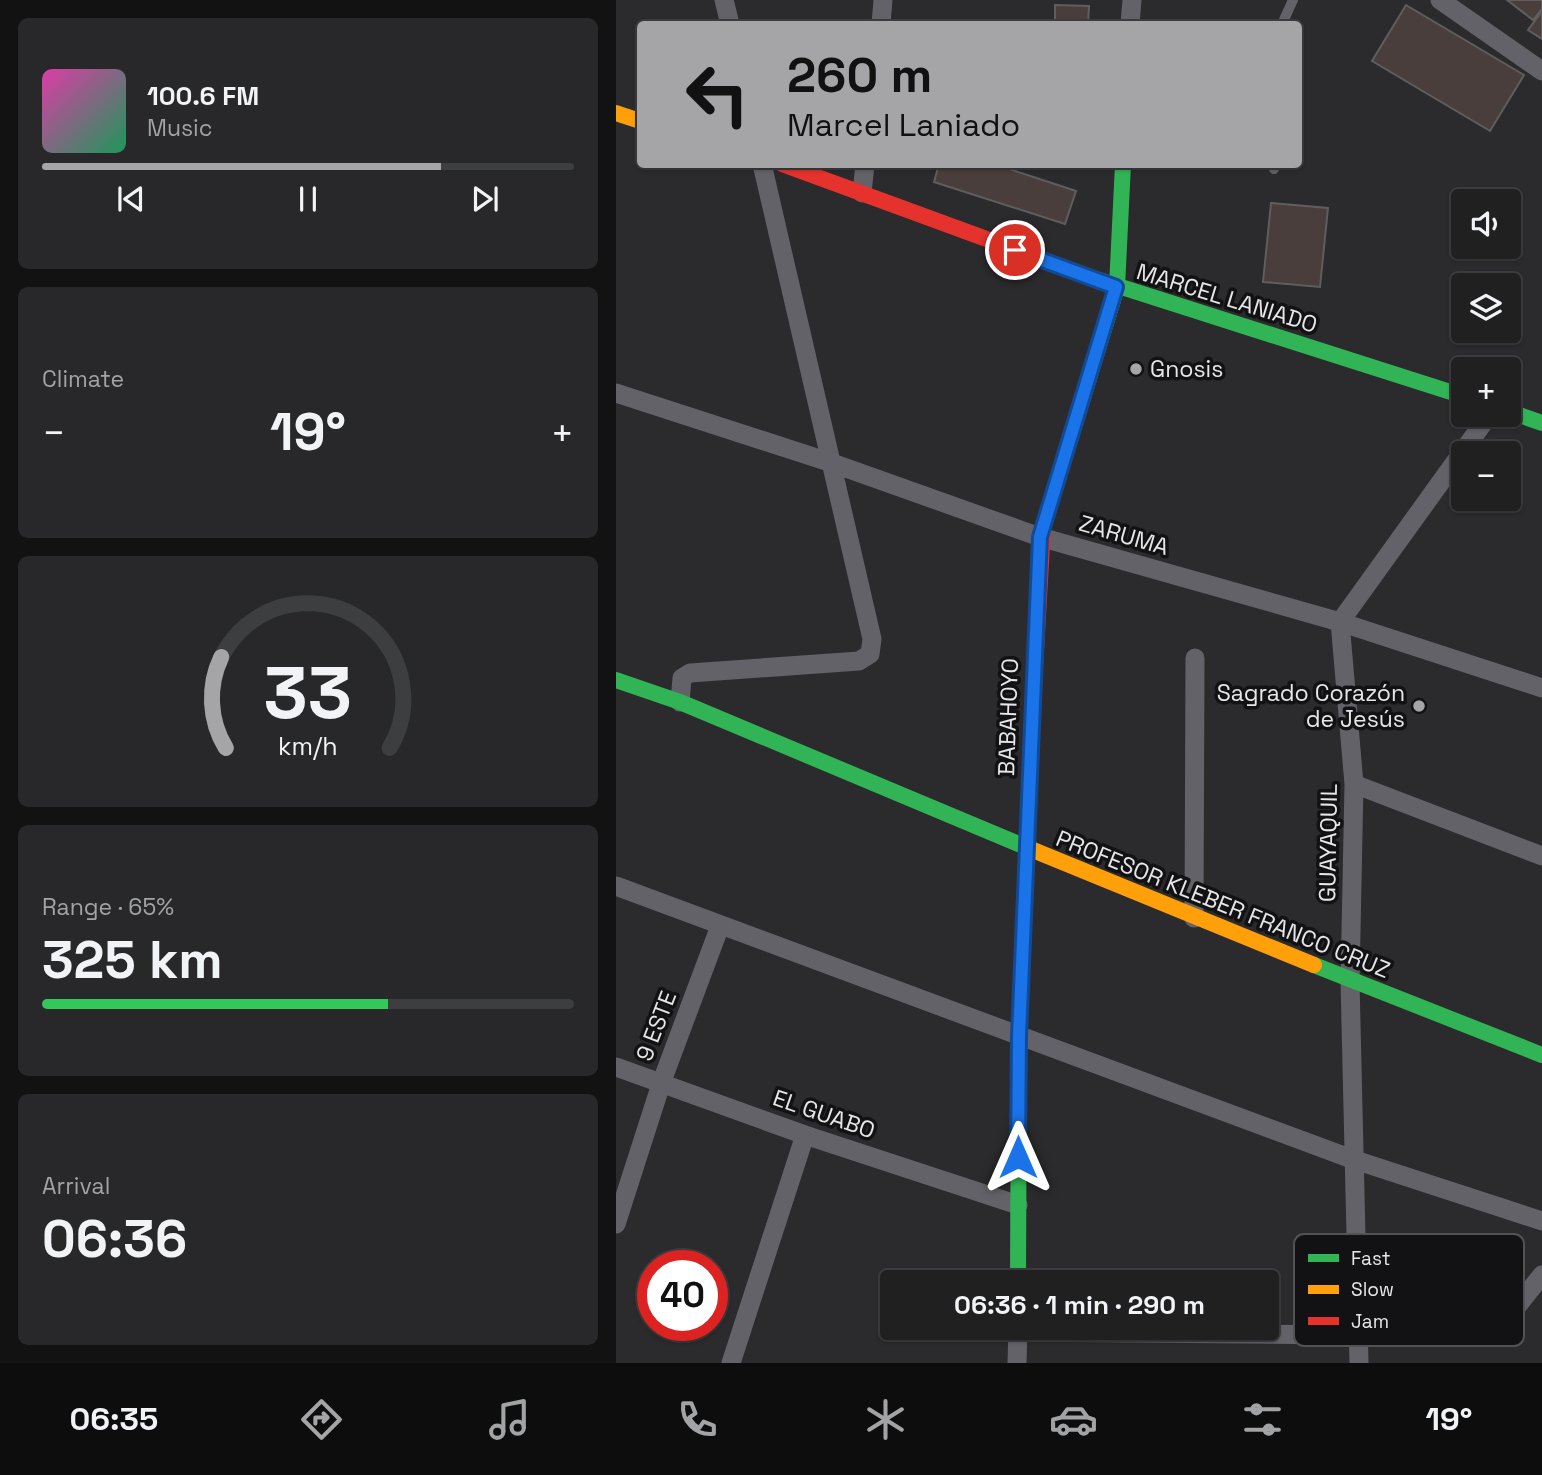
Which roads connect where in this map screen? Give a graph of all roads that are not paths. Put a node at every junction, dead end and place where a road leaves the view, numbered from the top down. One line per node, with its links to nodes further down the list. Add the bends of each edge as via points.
1 (724, 0): 6 (street)
2 (883, 0): 7 (street)
3 (1132, 0): 8 (street)
4 (1293, 0): 9 (lane)
5 (1440, 0): 10 (street)
6 (729, 21)
7 (881, 21)
8 (1130, 21)
9 (1283, 21)
10 (1542, 71)
11 (616, 113): 12 (street)
12 (637, 120)
13 (763, 168): 24 (street)
14 (793, 168): 17 (street, MARCEL LANIADO)
15 (865, 168): 17 (street)
16 (1123, 168): 18 (street, BABAHOYO)
17 (862, 193): 18 (street, MARCEL LANIADO)
18 (1116, 287): 19 (street, MARCEL LANIADO); 25 (street, BABAHOYO)
19 (1451, 392)
20 (616, 393): 24 (street, ZARUMA)
21 (1521, 416): 22 (street)
22 (1542, 423)
23 (1480, 427): 26 (street)
24 (832, 463): 25 (street, ZARUMA); 30 (street, via 872,639 870,654 859,661 690,673 682,678)
25 (1040, 537): 26 (street, ZARUMA); 32 (street, BABAHOYO)
26 (1340, 622): 29 (street, ZARUMA); 31 (street, GUAYAQUIL)
27 (1195, 657): 35 (street)
28 (616, 680): 30 (street, PROFESOR KLEBER FRANCO CRUZ)
29 (1542, 688)
30 (680, 702): 32 (street, PROFESOR KLEBER FRANCO CRUZ)
31 (1354, 784): 33 (street); 37 (street, GUAYAQUIL)
32 (1027, 848): 35 (street, PROFESOR KLEBER FRANCO CRUZ); 38 (street, BABAHOYO)
33 (1542, 856)
34 (616, 886): 36 (street)
35 (1194, 918): 37 (street, PROFESOR KLEBER FRANCO CRUZ)
36 (720, 926): 38 (street); 41 (street, 9 ESTE)
37 (1350, 981): 39 (street, PROFESOR KLEBER FRANCO CRUZ); 43 (street, GUAYAQUIL)
38 (1019, 1036): 43 (street); 44 (street, BABAHOYO)
39 (1542, 1055)
40 (616, 1067): 41 (street, EL GUABO)
41 (662, 1081): 42 (street, EL GUABO); 46 (street, 9 ESTE)
42 (805, 1135): 44 (street, EL GUABO); 52 (street)
43 (1352, 1159): 45 (street); 47 (street, GUAYAQUIL)
44 (1018, 1205): 48 (street, BABAHOYO)
45 (1542, 1221)
46 (616, 1224)
47 (1354, 1234)
48 (1018, 1270)
49 (1542, 1275): 50 (street)
50 (1524, 1298)
51 (1018, 1340): 53 (street)
52 (731, 1363)
53 (1017, 1363)

